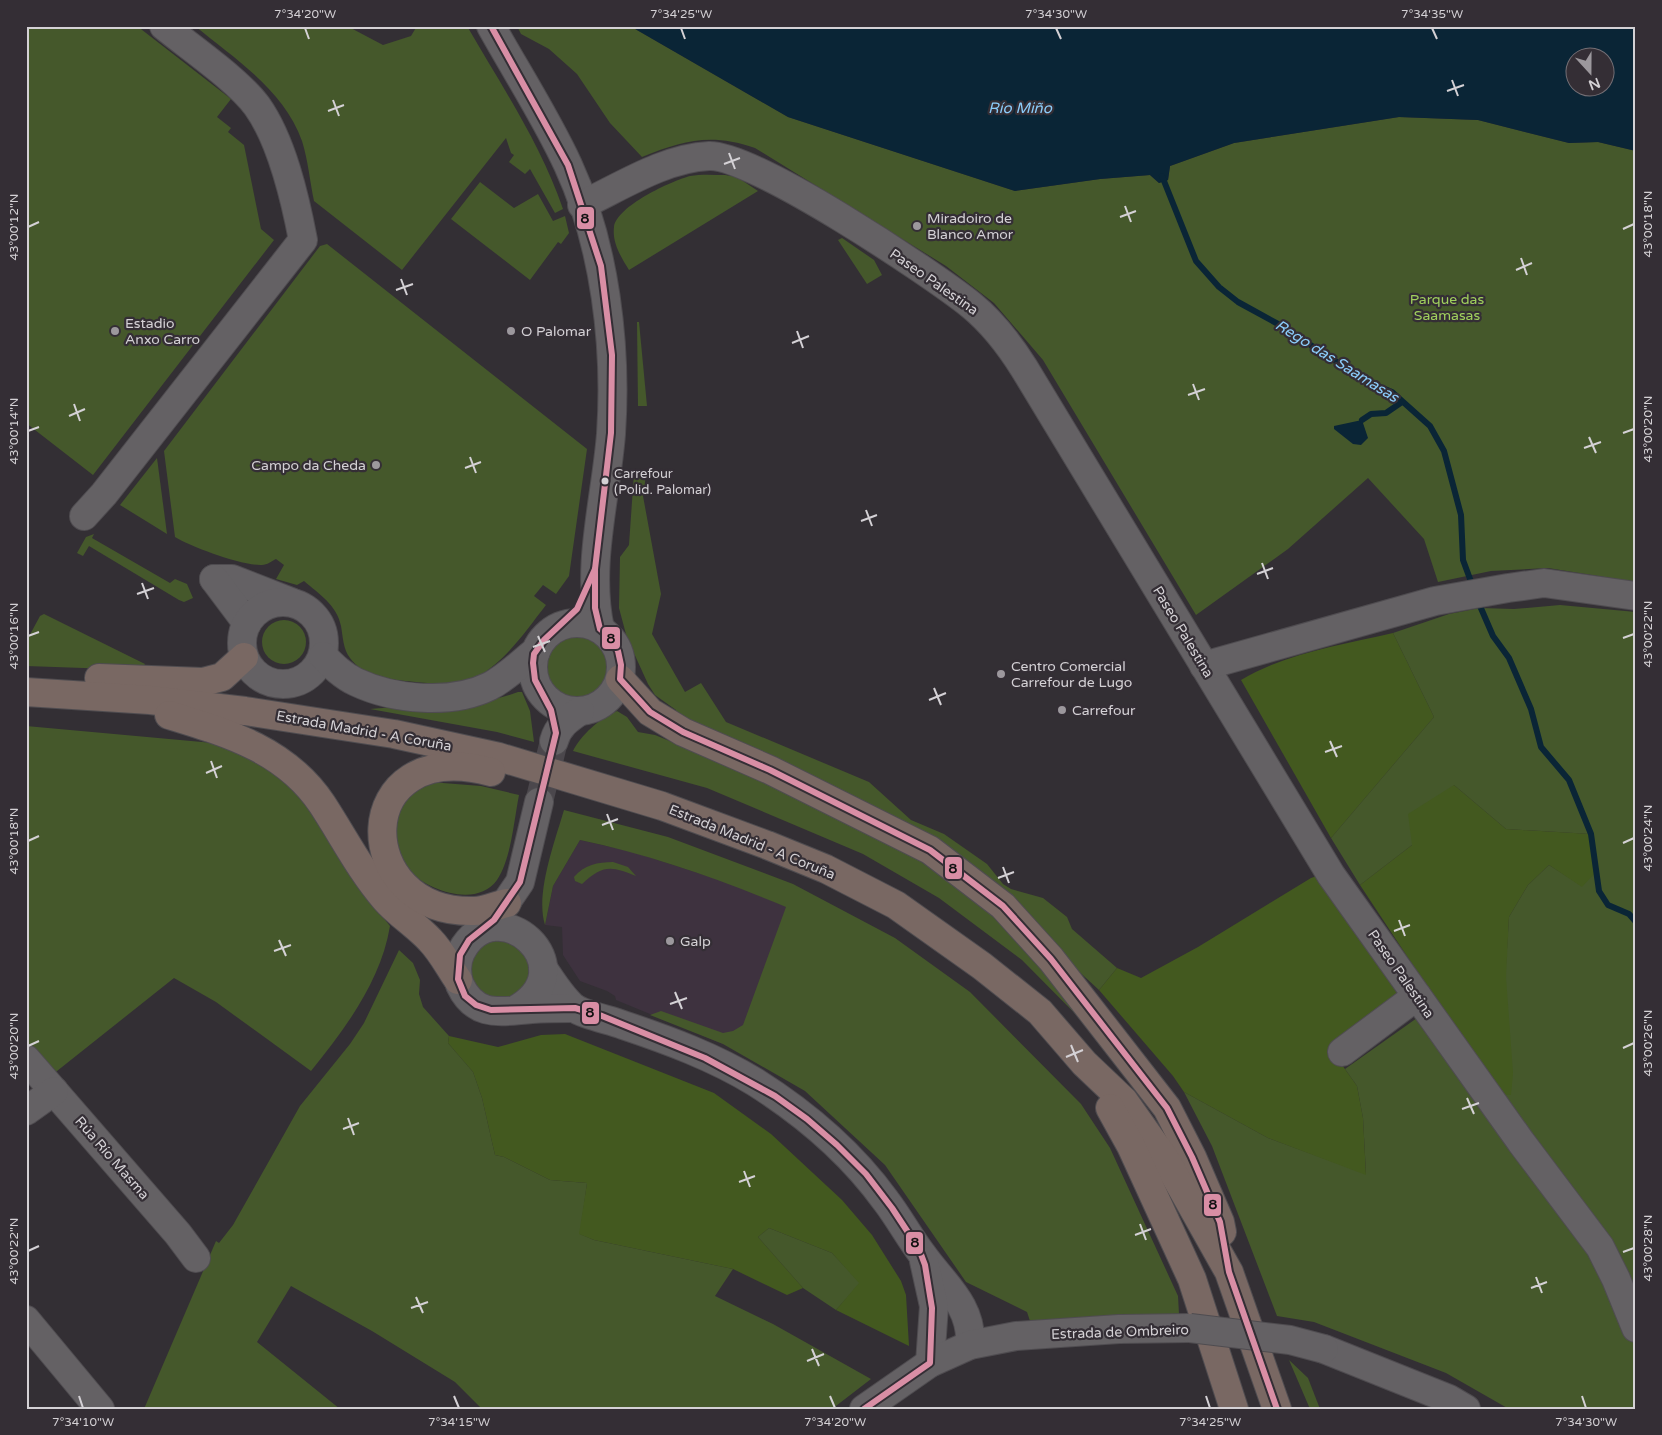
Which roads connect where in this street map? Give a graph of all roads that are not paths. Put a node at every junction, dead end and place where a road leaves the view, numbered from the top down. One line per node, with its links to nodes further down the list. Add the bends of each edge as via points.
1 (164, 26): 4 (street, via 240,88 257,106 288,176 303,240)
2 (491, 26): 3 (street, via 568,165)
3 (582, 205): 5 (street, via 601,266 612,355 611,433); 14 (street, Paseo Palestina, via 672,163 710,156 732,159 775,179 952,291 987,320 1012,348)
4 (84, 516)
5 (595, 569): 9 (street, via 581,602); 10 (street, via 595,608)
6 (1636, 596): 14 (street, via 1544,583 1508,588 1435,601)
7 (292, 603): 8 (street, via 266,606); 8 (street, via 232,579 214,579); 12 (street, via 305,608 319,623 325,642)
8 (247, 623): 13 (street, via 242,640)
9 (562, 626): 10 (street, via 588,624); 11 (street, via 546,635)
10 (600, 629): 16 (street, via 611,638 618,651)
11 (536, 651): 12 (street, via 490,686 462,695 441,697 405,695 368,687 344,675); 18 (street, via 533,674)
12 (323, 656): 13 (street, via 308,677 284,684 271,683 259,677)
13 (244, 657): 15 (highway, via 222,677 202,682)
14 (1204, 666): 28 (street, Paseo Palestina, via 1331,875)
15 (26, 677)
16 (620, 679): 20 (street, via 605,701); 37 (highway, via 650,712 683,732 770,770 930,850 1002,906 1051,959 1167,1108 1220,1222)
17 (26, 692): 19 (highway, Estrada Madrid - A Coruña)
18 (543, 695): 20 (street, via 554,705); 20 (street, via 551,710 555,737 565,721)
19 (150, 700): 21 (highway, Estrada Madrid - A Coruña, via 394,734 499,756); 27 (highway, via 168,715 250,743 295,772 321,803 386,900 431,940)
20 (580, 711)
21 (569, 776): 23 (highway, via 520,779 452,766 413,775 392,797 381,829 383,847 389,865 405,885 424,899 452,910 476,912); 33 (highway, Estrada Madrid - A Coruña, via 767,845 826,869 896,906 982,966 1040,1012)
22 (539, 802): 23 (street)
23 (514, 892): 24 (street); 25 (street)
24 (486, 930): 25 (street, via 500,927 515,929); 27 (street, via 466,944 457,968)
25 (527, 936): 26 (street, via 536,946)
26 (543, 968): 29 (street); 30 (street, via 542,982 536,994)
27 (458, 980): 30 (street, via 474,1004 487,1011)
28 (1417, 996): 31 (street); 40 (street, Paseo Palestina, via 1600,1248)
29 (574, 1008): 30 (street); 38 (street, via 712,1060 788,1104 862,1171 886,1199 923,1256)
30 (516, 1010)
31 (1342, 1052)
32 (26, 1059): 34 (street, Rúa Río Masma)
33 (1084, 1063): 37 (highway, Estrada Madrid - A Coruña, via 1124,1101 1167,1162); 46 (highway, via 1131,1146 1192,1279)
34 (54, 1091): 35 (street); 36 (street, Rúa Río Masma)
35 (26, 1111)
36 (196, 1258)
37 (1229, 1272): 47 (highway, Estrada Madrid - A Coruña)
38 (944, 1299): 41 (street); 42 (street, via 971,1331); 43 (street)
39 (26, 1320): 44 (street)
40 (1636, 1328)
41 (1016, 1336): 42 (street, Estrada de Ombreiro); 48 (street, Estrada de Ombreiro, bridge, via 1190,1328 1290,1340 1324,1349 1449,1399)
42 (967, 1346): 43 (street, Estrada de Ombreiro)
43 (930, 1363): 45 (street, Estrada de Ombreiro)
44 (100, 1409)
45 (864, 1409)
46 (1234, 1409)
47 (1277, 1409)
48 (1466, 1409)

